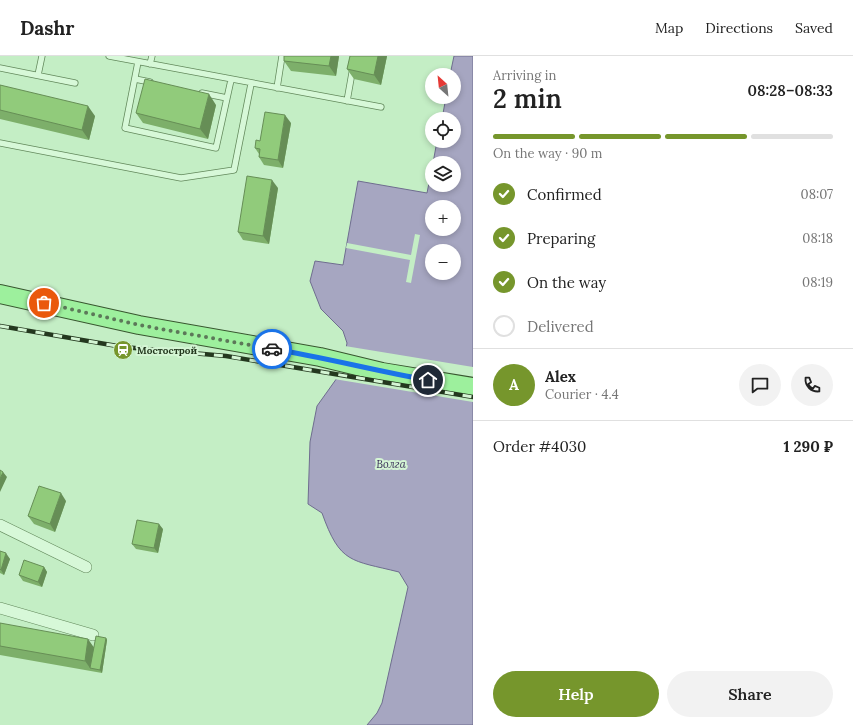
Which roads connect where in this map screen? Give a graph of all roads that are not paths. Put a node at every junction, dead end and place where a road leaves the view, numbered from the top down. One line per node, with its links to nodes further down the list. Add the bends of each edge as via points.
1 (42, 56): 9 (lane)
2 (109, 56): 6 (lane)
3 (152, 56): 7 (lane)
4 (282, 56): 15 (lane)
5 (354, 56): 18 (lane)
6 (138, 62): 7 (lane); 10 (lane)
7 (150, 64): 11 (lane)
8 (0, 68): 9 (lane)
9 (38, 75): 12 (lane)
10 (135, 79): 13 (lane); 17 (lane, via 125,128 216,148)
11 (231, 80): 14 (lane); 17 (lane)
12 (75, 83)
13 (158, 84)
14 (251, 84): 15 (lane); 20 (lane, via 234,170 181,178)
15 (277, 88): 18 (lane)
16 (196, 92): 17 (lane)
17 (227, 98)
18 (347, 101): 19 (lane)
19 (381, 107)
20 (0, 143)
21 (0, 283): 23 (main road)
22 (0, 294): 23 (main road)
23 (59, 306): 24 (main road, via 139,325)
24 (320, 357): 25 (main road, via 384,362); 26 (main road, via 382,372)
25 (473, 376)
26 (473, 387)
27 (0, 525): 28 (street)
28 (86, 567)
29 (0, 608): 30 (street)
30 (93, 635)

